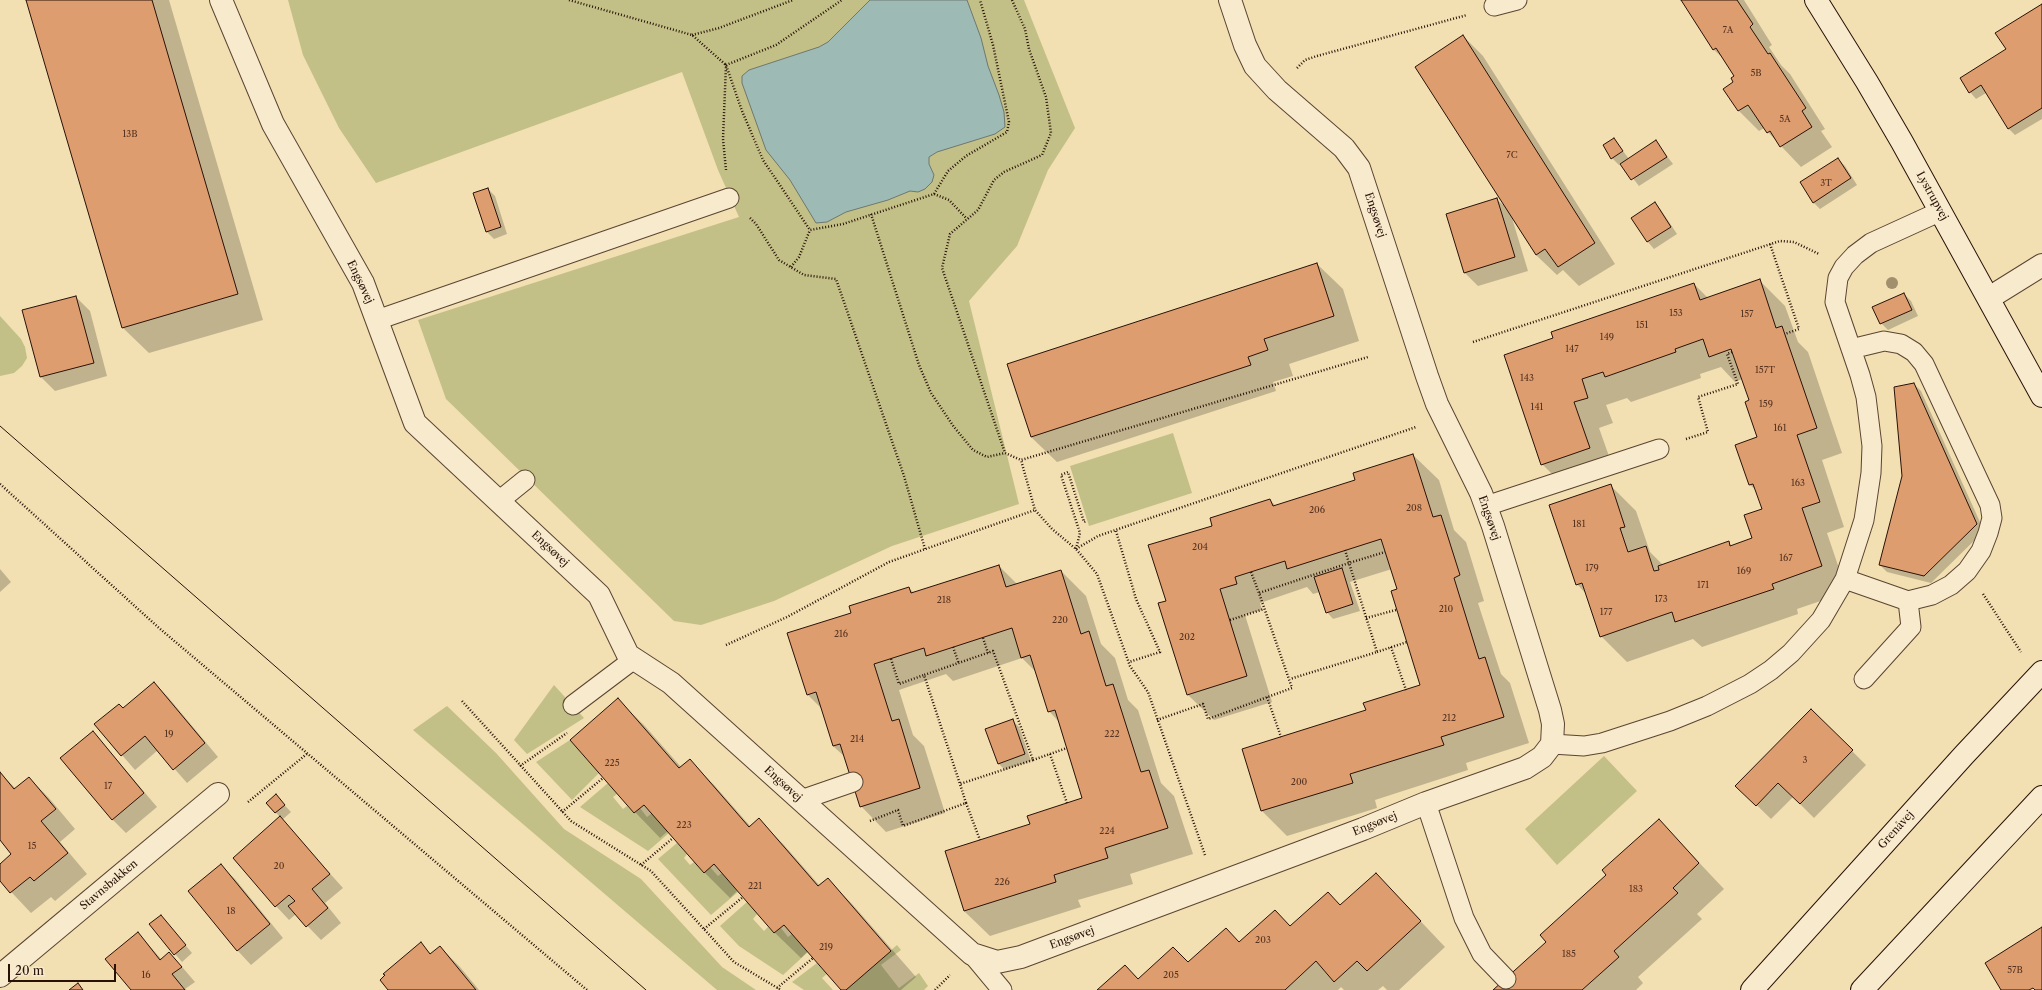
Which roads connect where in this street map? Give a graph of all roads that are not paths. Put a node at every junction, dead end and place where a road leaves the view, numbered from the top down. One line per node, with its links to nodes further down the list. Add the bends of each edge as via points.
1 (221, 0): 10 (street, Engsøvej, via 273,124 363,284)
2 (1230, 0): 16 (street, Engsøvej, via 1251,60 1261,74 1344,148 1356,162 1427,376)
3 (1517, 0): 5 (lane)
4 (1816, 0): 7 (street, Lystrupvej, via 1867,82)
5 (1494, 6)
6 (728, 198): 10 (lane)
7 (1941, 211): 9 (street, Lystrupvej); 11 (lane, via 1871,243 1844,266 1838,278 1835,302)
8 (2042, 265): 9 (street)
9 (1989, 298): 12 (street, Lystrupvej)
10 (377, 320): 15 (street, Engsøvej, via 415,423)
11 (1851, 348): 17 (lane, via 1866,397 1872,466 1864,520); 18 (lane, via 1884,341 1901,344 1914,352 1924,364 1990,505 1992,518 1988,533 1981,551 1967,570 1951,585 1932,595)
12 (2042, 396)
13 (1659, 449): 16 (lane)
14 (525, 480): 15 (lane)
15 (499, 502): 19 (street, Engsøvej, via 599,595 628,655)
16 (1486, 506): 23 (street, Engsøvej, via 1550,710 1553,724)
17 (1845, 579): 18 (lane); 23 (lane, via 1821,620 1791,653 1771,670 1729,696 1670,721 1602,743 1584,746)
18 (1908, 601): 21 (lane, via 1911,627)
19 (634, 659): 22 (lane); 27 (street, Engsøvej, via 671,683)
20 (2040, 675): 33 (street, Grenåvej, via 1964,755)
21 (1864, 679)
22 (574, 705)
23 (1552, 744): 28 (street, Engsøvej, via 1542,757 1525,768)
24 (852, 782): 27 (lane)
25 (218, 794): 30 (street, Stavnsbakken)
26 (2042, 797): 34 (street)
27 (801, 800): 29 (street, Engsøvej)
28 (1426, 803): 29 (street, Engsøvej, via 1021,957 997,962); 31 (lane, via 1464,918 1482,954)
29 (972, 954): 32 (lane)
30 (0, 976)
31 (1506, 979)
32 (1002, 990)
33 (1752, 990)
34 (1862, 990)

